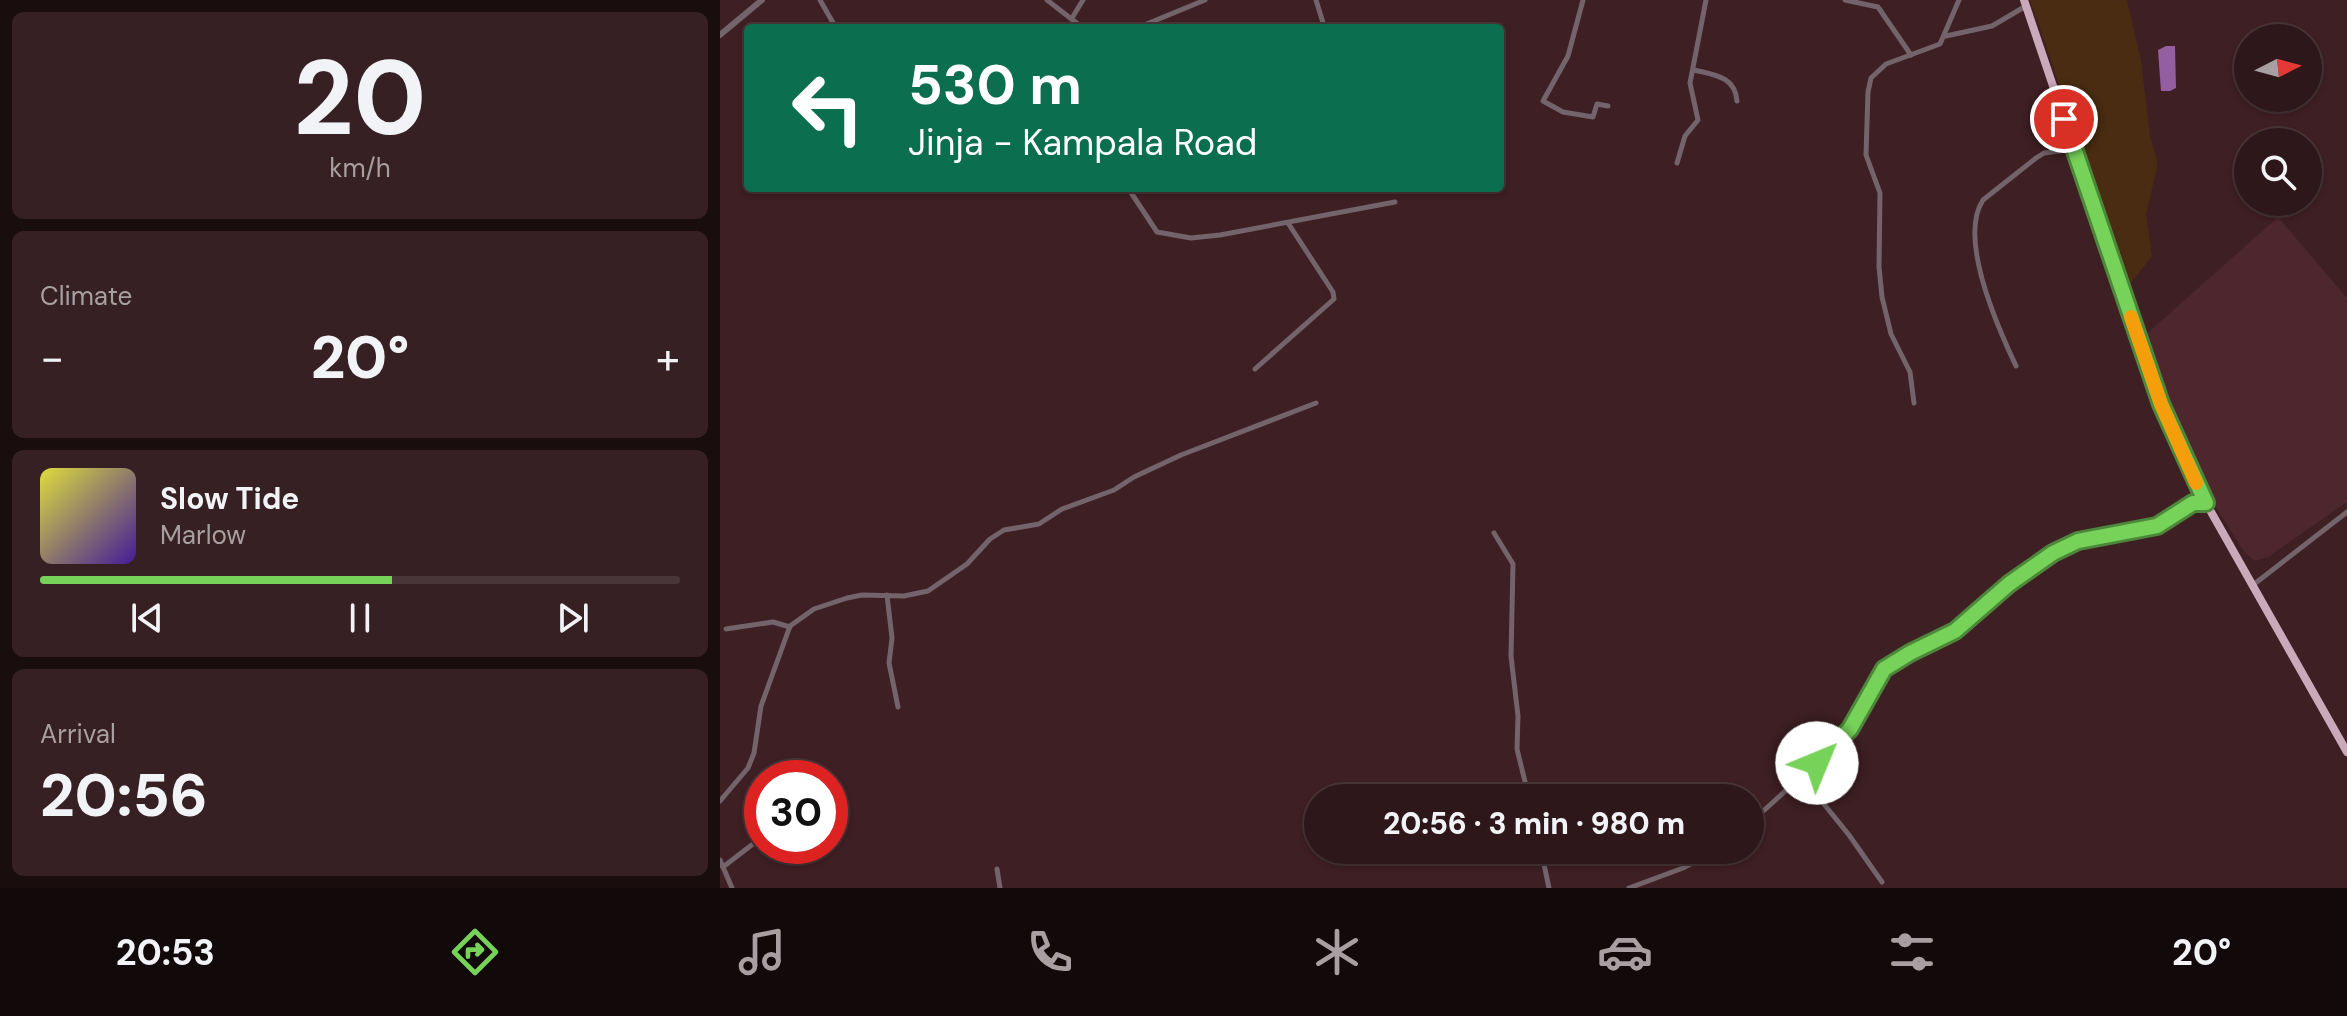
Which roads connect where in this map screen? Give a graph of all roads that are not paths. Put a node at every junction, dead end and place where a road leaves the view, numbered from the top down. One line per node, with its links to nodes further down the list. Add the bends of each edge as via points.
1 (762, 0): 17 (street)
2 (820, 0): 13 (street)
3 (1047, 0): 12 (street)
4 (1083, 0): 12 (street)
5 (1205, 0): 15 (street)
6 (1316, 0): 16 (street)
7 (1583, 0): 22 (street, via 1568,56 1543,101 1563,112 1593,117 1597,104)
8 (1706, 0): 20 (street)
9 (1845, 0): 19 (street, via 1878,7)
10 (1959, 0): 18 (street)
11 (2025, 3): 18 (street, via 1992,26); 23 (highway)
12 (1072, 18): 14 (street)
13 (834, 24)
14 (1079, 24)
15 (1147, 24)
16 (1323, 24)
17 (720, 35)
18 (1945, 36): 19 (street, via 1940,44)
19 (1911, 55): 31 (street, via 1886,64 1871,78 1866,155 1880,193 1882,297 1891,334 1910,372)
20 (1694, 70): 21 (street, via 1730,82); 24 (street, via 1690,83 1698,120 1685,136)
21 (1737, 101)
22 (1608, 106)
23 (2074, 149): 28 (street, via 2044,153 1977,209 1979,258 1989,304); 32 (highway, via 2161,404)
24 (1677, 163)
25 (1131, 192): 27 (street, via 1160,233 1206,237)
26 (1395, 202): 27 (street)
27 (1288, 223): 29 (street, via 1334,299)
28 (2016, 366)
29 (1255, 369)
30 (1316, 403): 36 (street, via 1181,455 1039,524 1004,530 928,591)
31 (1914, 403)
32 (2206, 503): 35 (highway); 41 (street, via 2193,503 2157,526 2064,547 2009,584 1955,631 1890,664 1850,729)
33 (2347, 512): 35 (street)
34 (1494, 533): 42 (street, via 1513,564 1511,656 1517,749)
35 (2252, 586): 40 (highway)
36 (887, 595): 37 (street, via 847,598 800,616); 39 (street, via 889,663)
37 (790, 627): 38 (street, via 773,622); 43 (street, via 761,706 748,768)
38 (726, 629)
39 (898, 707)
40 (2347, 752)
41 (1802, 777): 44 (street); 51 (street)
42 (1526, 784)
43 (720, 801)
44 (1764, 811)
45 (744, 851): 49 (street)
46 (720, 860): 49 (street)
47 (1544, 864): 54 (street)
48 (1691, 864): 55 (street)
49 (723, 867): 52 (street)
50 (997, 869): 53 (street)
51 (1882, 882)
52 (732, 888)
53 (1000, 888)
54 (1549, 888)
55 (1629, 888)

